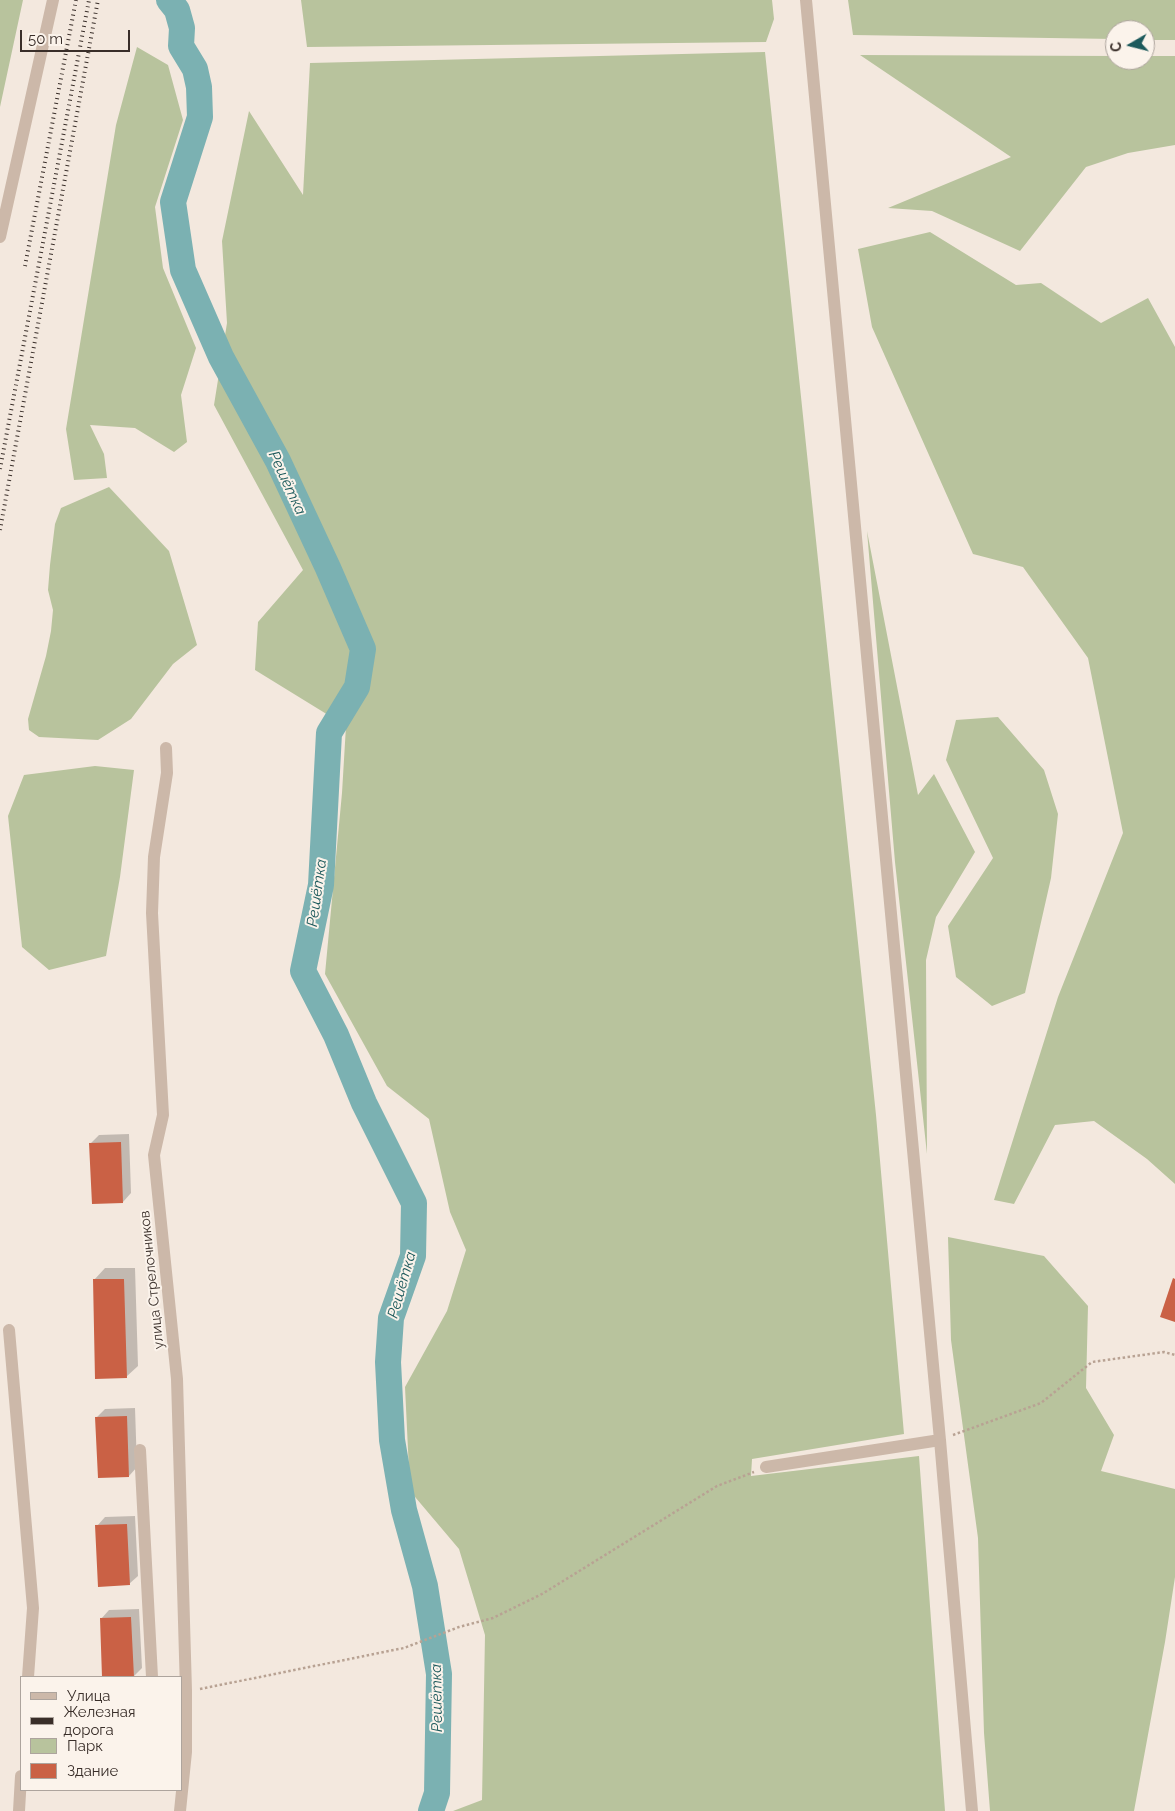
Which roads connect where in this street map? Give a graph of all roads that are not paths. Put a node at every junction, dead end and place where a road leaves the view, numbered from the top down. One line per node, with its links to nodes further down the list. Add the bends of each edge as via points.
1 (53, 0): 3 (street)
2 (806, 0): 6 (street)
3 (0, 237)
4 (166, 748): 11 (street, улица Стрелочников, via 168,773 154,857 152,914 163,1116 154,1155 177,1379)
5 (9, 1330): 9 (street, via 33,1608)
6 (940, 1440): 8 (street); 15 (street)
7 (140, 1450): 10 (street)
8 (766, 1467)
9 (28, 1676)
10 (152, 1676)
11 (184, 1691): 14 (street, улица Стрелочников, via 186,1752)
12 (20, 1791): 13 (street)
13 (19, 1811)
14 (180, 1811)
15 (972, 1811)

